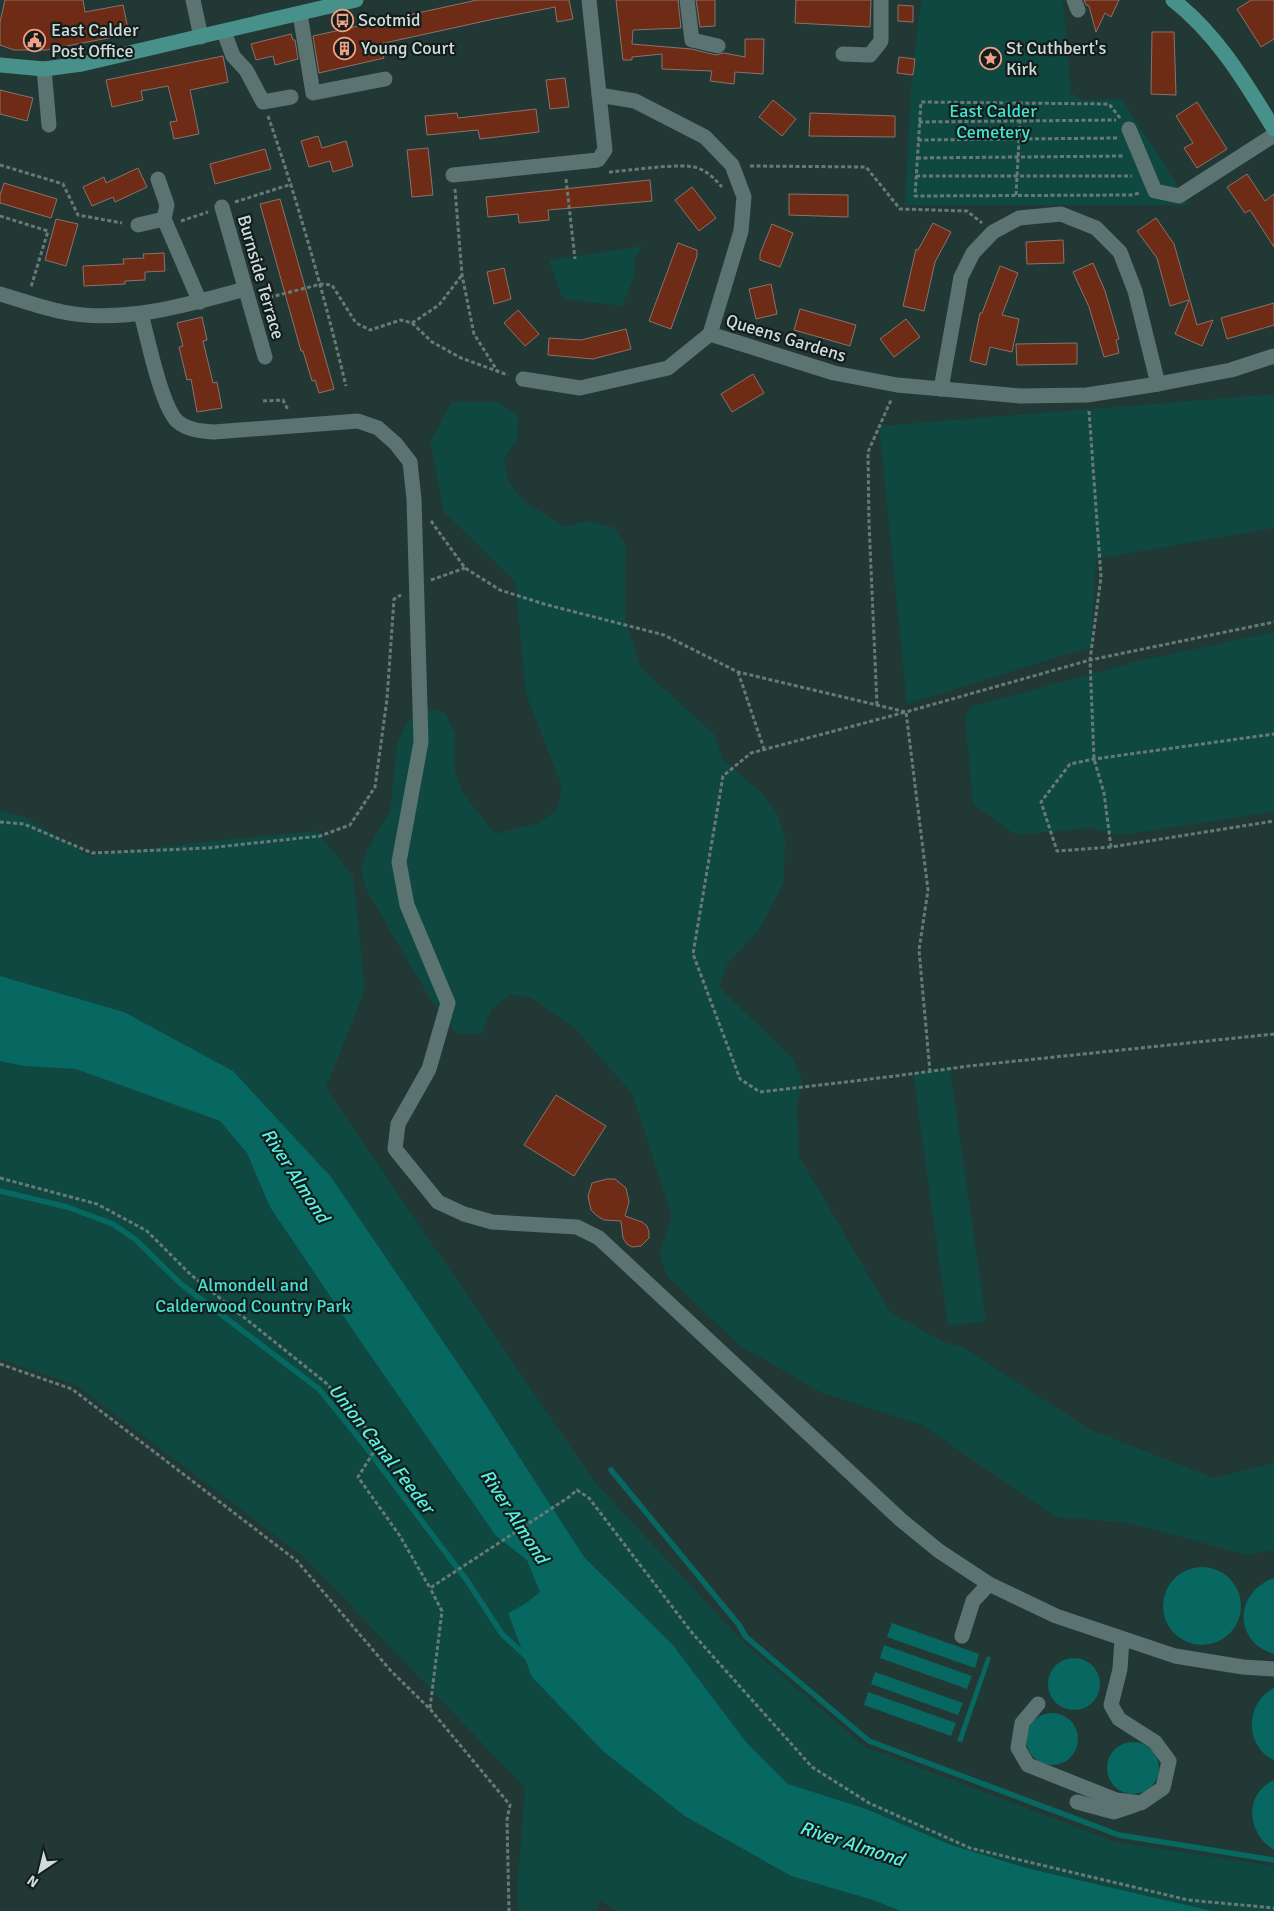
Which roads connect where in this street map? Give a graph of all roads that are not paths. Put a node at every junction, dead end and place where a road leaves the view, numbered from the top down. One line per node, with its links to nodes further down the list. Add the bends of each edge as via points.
1 (193, 0): 9 (street)
2 (356, 0): 7 (main road)
3 (589, 0): 15 (street)
4 (687, 0): 10 (street, via 692,40)
5 (881, 0): 11 (street, via 881,41 870,55)
6 (1173, 0): 18 (main road, via 1211,35 1240,73)
7 (300, 14): 8 (main road); 14 (street, via 313,93)
8 (224, 32): 9 (main road); 16 (street, via 233,56 246,70 263,102)
9 (201, 37): 13 (main road, via 82,64)
10 (718, 46)
11 (843, 54)
12 (0, 65): 13 (main road)
13 (44, 69): 17 (street)
14 (385, 79)
15 (599, 95): 21 (street, via 605,150 598,160); 30 (street, Queens Gardens, via 635,101 705,138 732,166 744,197 741,231)
16 (291, 97)
17 (49, 124)
18 (1274, 129)
19 (1131, 134): 20 (street, via 1155,191 1179,196)
20 (1274, 135)
21 (453, 175)
22 (158, 179): 24 (street, via 167,205)
23 (222, 207): 27 (street, Burnside Terrace)
24 (164, 219): 25 (street); 28 (street)
25 (138, 225)
26 (0, 294): 29 (street, via 63,312)
27 (247, 296): 28 (street); 32 (street, Burnside Terrace)
28 (200, 302): 29 (street)
29 (142, 314): 36 (street, via 166,406 178,422 193,430 214,432 358,421 378,428 410,462 414,498 421,742 399,862 406,905 448,1003 429,1069 398,1124 395,1148 438,1202 464,1214 492,1222 577,1227 599,1238 901,1520 939,1551)
30 (710, 334): 33 (street, via 668,368 580,388); 35 (street, Queens Gardens, via 834,373)
31 (1274, 356): 34 (street, Queens Gardens, via 1231,370)
32 (264, 357)
33 (523, 379)
34 (1158, 384): 35 (street, Queens Gardens, via 1087,395 1020,396); 35 (street, via 1132,283 1120,252 1096,228 1061,214 1019,218 993,232 974,253 961,277)
35 (941, 390)
36 (989, 1584): 37 (street, via 973,1601); 38 (street, via 1056,1616)
37 (962, 1636)
38 (1122, 1639): 39 (street, via 1176,1656); 42 (street, via 1120,1669 1111,1705 1119,1719 1155,1742 1169,1762 1163,1788)
39 (1274, 1669)
40 (1038, 1704): 42 (street, via 1022,1723 1018,1748 1028,1765 1116,1800)
41 (1077, 1802): 42 (street, via 1114,1812)
42 (1141, 1803)

